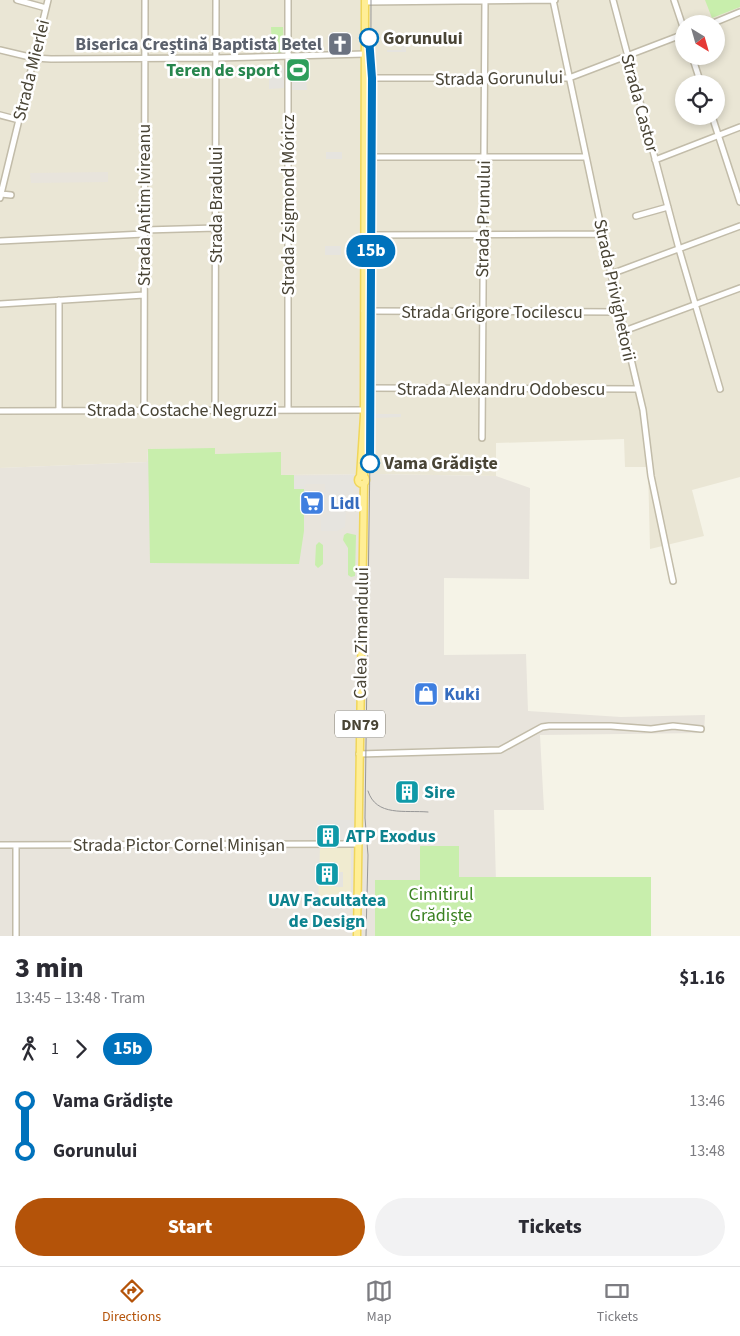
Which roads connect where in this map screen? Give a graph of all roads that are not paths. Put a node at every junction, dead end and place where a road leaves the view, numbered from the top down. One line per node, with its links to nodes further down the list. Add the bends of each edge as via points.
1 (17, 0): 11 (street)
2 (48, 0): 11 (street, Strada Mierlei)
3 (145, 0): 22 (street, Strada Antim Ivireanu)
4 (216, 0): 21 (street, Strada Bradului)
5 (288, 0): 19 (street, Strada Zsigmond Móricz)
6 (554, 0): 10 (street); 24 (street, Strada Privighetorii)
7 (612, 0): 18 (street, Strada Castor)
8 (674, 0): 13 (street)
9 (365, 1): 10 (street); 17 (main road, DN79)
10 (485, 1): 25 (street, Strada Prunului)
11 (46, 8): 20 (street, Strada Mierlei)
12 (740, 12): 14 (street)
13 (679, 15)
14 (725, 18)
15 (675, 37): 18 (street, Strada Gorunului)
16 (0, 50): 20 (street)
17 (365, 54): 19 (street); 23 (main road, DN79)
18 (627, 55): 24 (street, Strada Gorunului); 34 (street, Strada Castor)
19 (288, 57): 21 (street); 67 (street, Strada Zsigmond Móricz)
20 (34, 58): 22 (street); 27 (street, Strada Mierlei)
21 (217, 58): 22 (street); 44 (street, Strada Bradului)
22 (145, 59): 45 (street, Strada Antim Ivireanu)
23 (366, 78): 25 (street, Strada Gorunului); 31 (main road, DN79)
24 (569, 78): 25 (street, Strada Gorunului); 33 (street, Strada Privighetorii)
25 (485, 79): 32 (street, Strada Prunului)
26 (0, 116): 27 (street)
27 (19, 120): 37 (street, Strada Mierlei)
28 (715, 125): 30 (street)
29 (740, 127): 30 (street)
30 (718, 136): 34 (street); 36 (street)
31 (365, 156): 32 (street); 47 (main road, DN79)
32 (484, 157): 33 (street); 48 (street, Strada Prunului)
33 (586, 157): 46 (street, Strada Privighetorii)
34 (655, 160): 41 (street, Strada Castor)
35 (740, 177): 36 (street)
36 (732, 179): 40 (street)
37 (2, 180): 39 (street, Strada Mierlei)
38 (12, 195): 39 (street)
39 (0, 196)
40 (740, 202)
41 (668, 207): 42 (street); 50 (street, Strada Castor)
42 (636, 216)
43 (740, 226): 50 (street)
44 (216, 228): 45 (street); 66 (street, Strada Bradului)
45 (144, 232): 49 (street); 53 (street, Strada Antim Ivireanu)
46 (603, 234): 48 (street); 51 (street, Strada Privighetorii)
47 (365, 235): 48 (street); 57 (main road, DN79)
48 (484, 235): 58 (street, Strada Prunului)
49 (0, 241)
50 (679, 249): 51 (street); 56 (street, Strada Castor)
51 (611, 274): 59 (street, Strada Privighetorii)
52 (740, 288): 56 (street)
53 (144, 295): 54 (street); 65 (street, Strada Antim Ivireanu)
54 (59, 300): 55 (street); 70 (street)
55 (0, 304)
56 (695, 305): 60 (street); 64 (street, Strada Castor)
57 (364, 311): 58 (street, Strada Grigore Tocilescu); 61 (main road, DN79)
58 (482, 312): 59 (street, Strada Grigore Tocilescu); 62 (street, Strada Prunului)
59 (620, 312): 60 (street, Strada Privighetorii)
60 (624, 331): 63 (street, Strada Privighetorii)
61 (364, 388): 62 (street, Strada Alexandru Odobescu); 68 (main road, DN79)
62 (482, 389): 63 (street, Strada Alexandru Odobescu); 71 (street, Strada Prunului)
63 (638, 389): 72 (street, Strada Privighetorii, via 651,476)
64 (720, 389)
65 (144, 410): 66 (street, Strada Costache Negruzzi); 70 (street, Strada Costache Negruzzi)
66 (215, 410): 67 (street, Strada Costache Negruzzi)
67 (288, 410): 68 (street, Strada Costache Negruzzi)
68 (364, 410): 74 (main road, Calea Zimandului / DN79)
69 (0, 411): 70 (street, Strada Costache Negruzzi)
70 (59, 411)
71 (482, 438)
72 (673, 581)
73 (701, 730): 74 (street, via 673,726 652,729 550,726 542,727 500,750)
74 (359, 754): 75 (main road, Calea Zimandului / DN79)
75 (358, 844): 77 (street, Strada Pictor Cornel Minișan); 79 (main road, Calea Zimandului / DN79)
76 (0, 845): 77 (street, Strada Pictor Cornel Minișan)
77 (16, 846): 78 (street)
78 (16, 936)
79 (357, 936)

